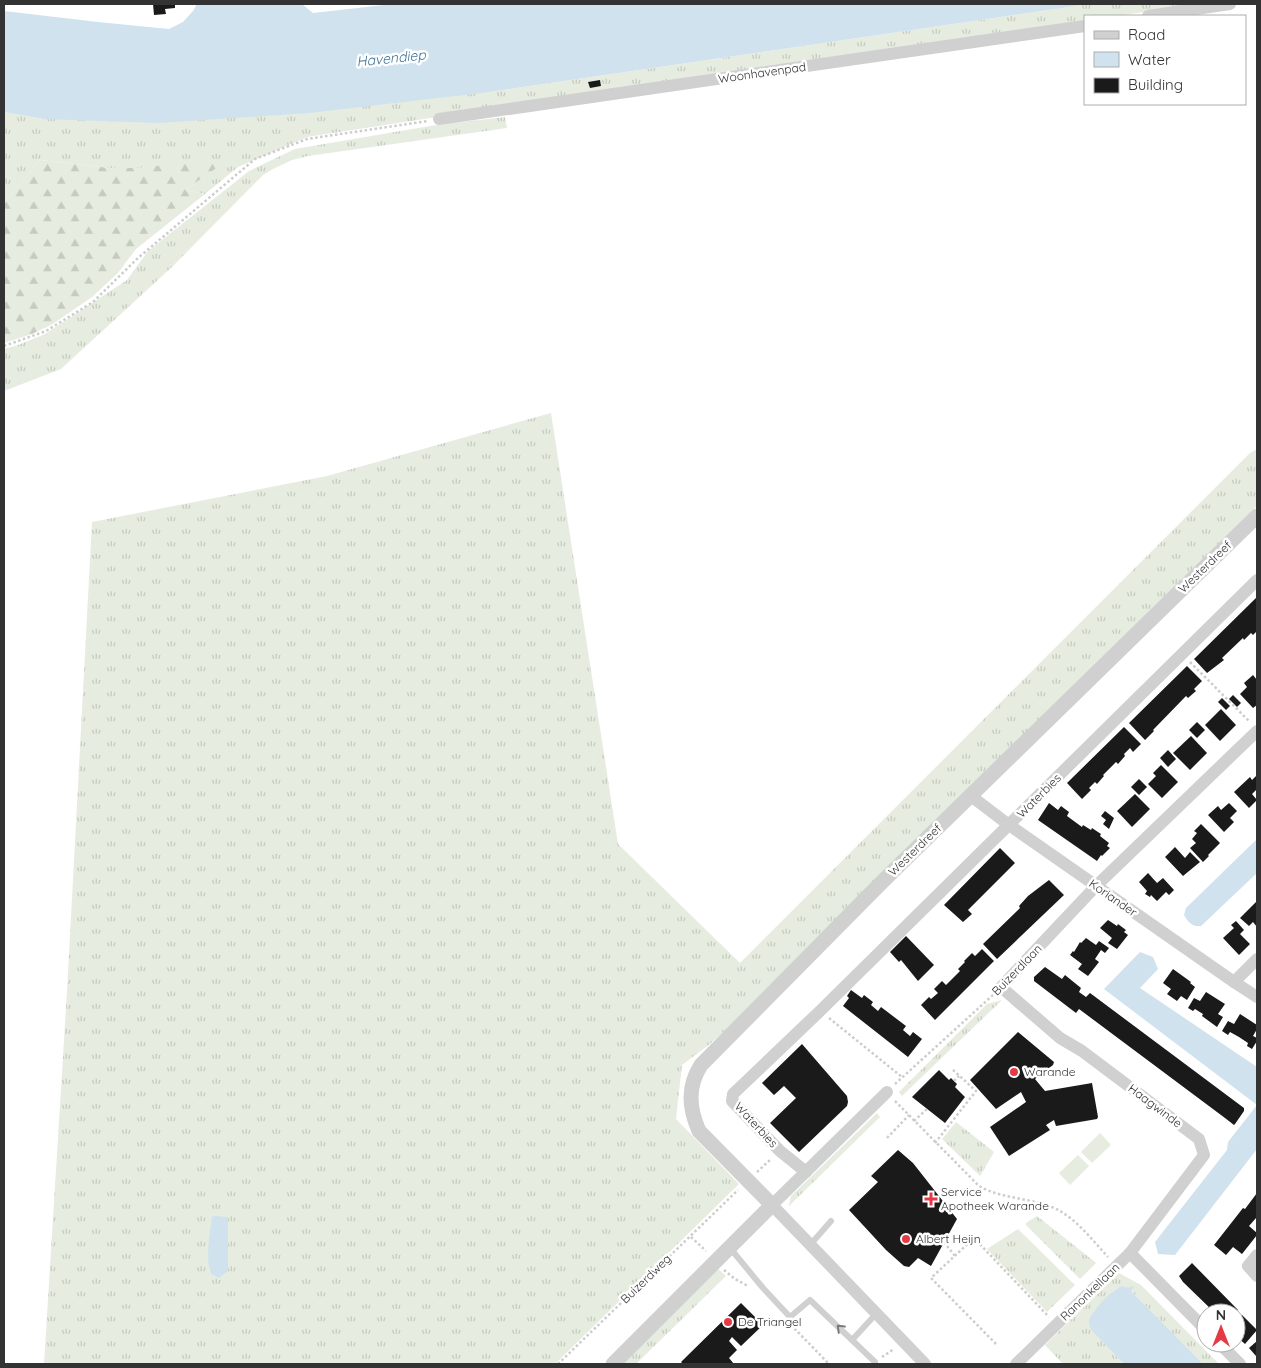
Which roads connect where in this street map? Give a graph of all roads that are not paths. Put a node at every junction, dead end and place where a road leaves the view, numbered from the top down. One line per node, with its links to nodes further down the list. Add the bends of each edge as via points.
1 (1230, 4): 2 (street)
2 (1155, 15)
3 (1084, 26): 4 (street, Woonhavenpad)
4 (439, 119)
5 (1257, 516): 8 (street, Westerdreef)
6 (1257, 580): 9 (street, Waterbies)
7 (1254, 727): 10 (street, Buizerdlaan)
8 (971, 796): 9 (street, Koriander); 17 (street, Westerdreef, via 707,1056 696,1073 692,1082 691,1105 699,1131)
9 (1009, 825): 10 (street, Koriander); 16 (street, Waterbies, via 733,1094 732,1101 780,1151)
10 (1096, 886): 12 (street, Koriander); 13 (street, Buizerdlaan)
11 (1257, 959): 12 (street)
12 (1234, 982): 14 (street, Koriander)
13 (1001, 987): 21 (street, Haagwinde, via 1060,1038 1199,1139 1204,1155)
14 (1257, 996)
15 (887, 1092): 16 (street)
16 (806, 1172): 17 (street)
17 (772, 1205): 19 (street); 20 (street)
18 (831, 1221): 19 (lane)
19 (810, 1245): 24 (street)
20 (730, 1248): 26 (lane, one-way to 20, via 810,1300 790,1318); 29 (street)
21 (1130, 1254): 25 (street, Ranonkellaan); 31 (street, Ranonkellaan)
22 (1257, 1255): 23 (street, via 1248,1266)
23 (1257, 1276)
24 (876, 1314): 26 (lane); 30 (street)
25 (1196, 1320)
26 (852, 1340): 28 (lane)
27 (1229, 1353): 32 (street)
28 (875, 1362)
29 (613, 1364)
30 (925, 1364)
31 (1016, 1364)
32 (1240, 1364)

